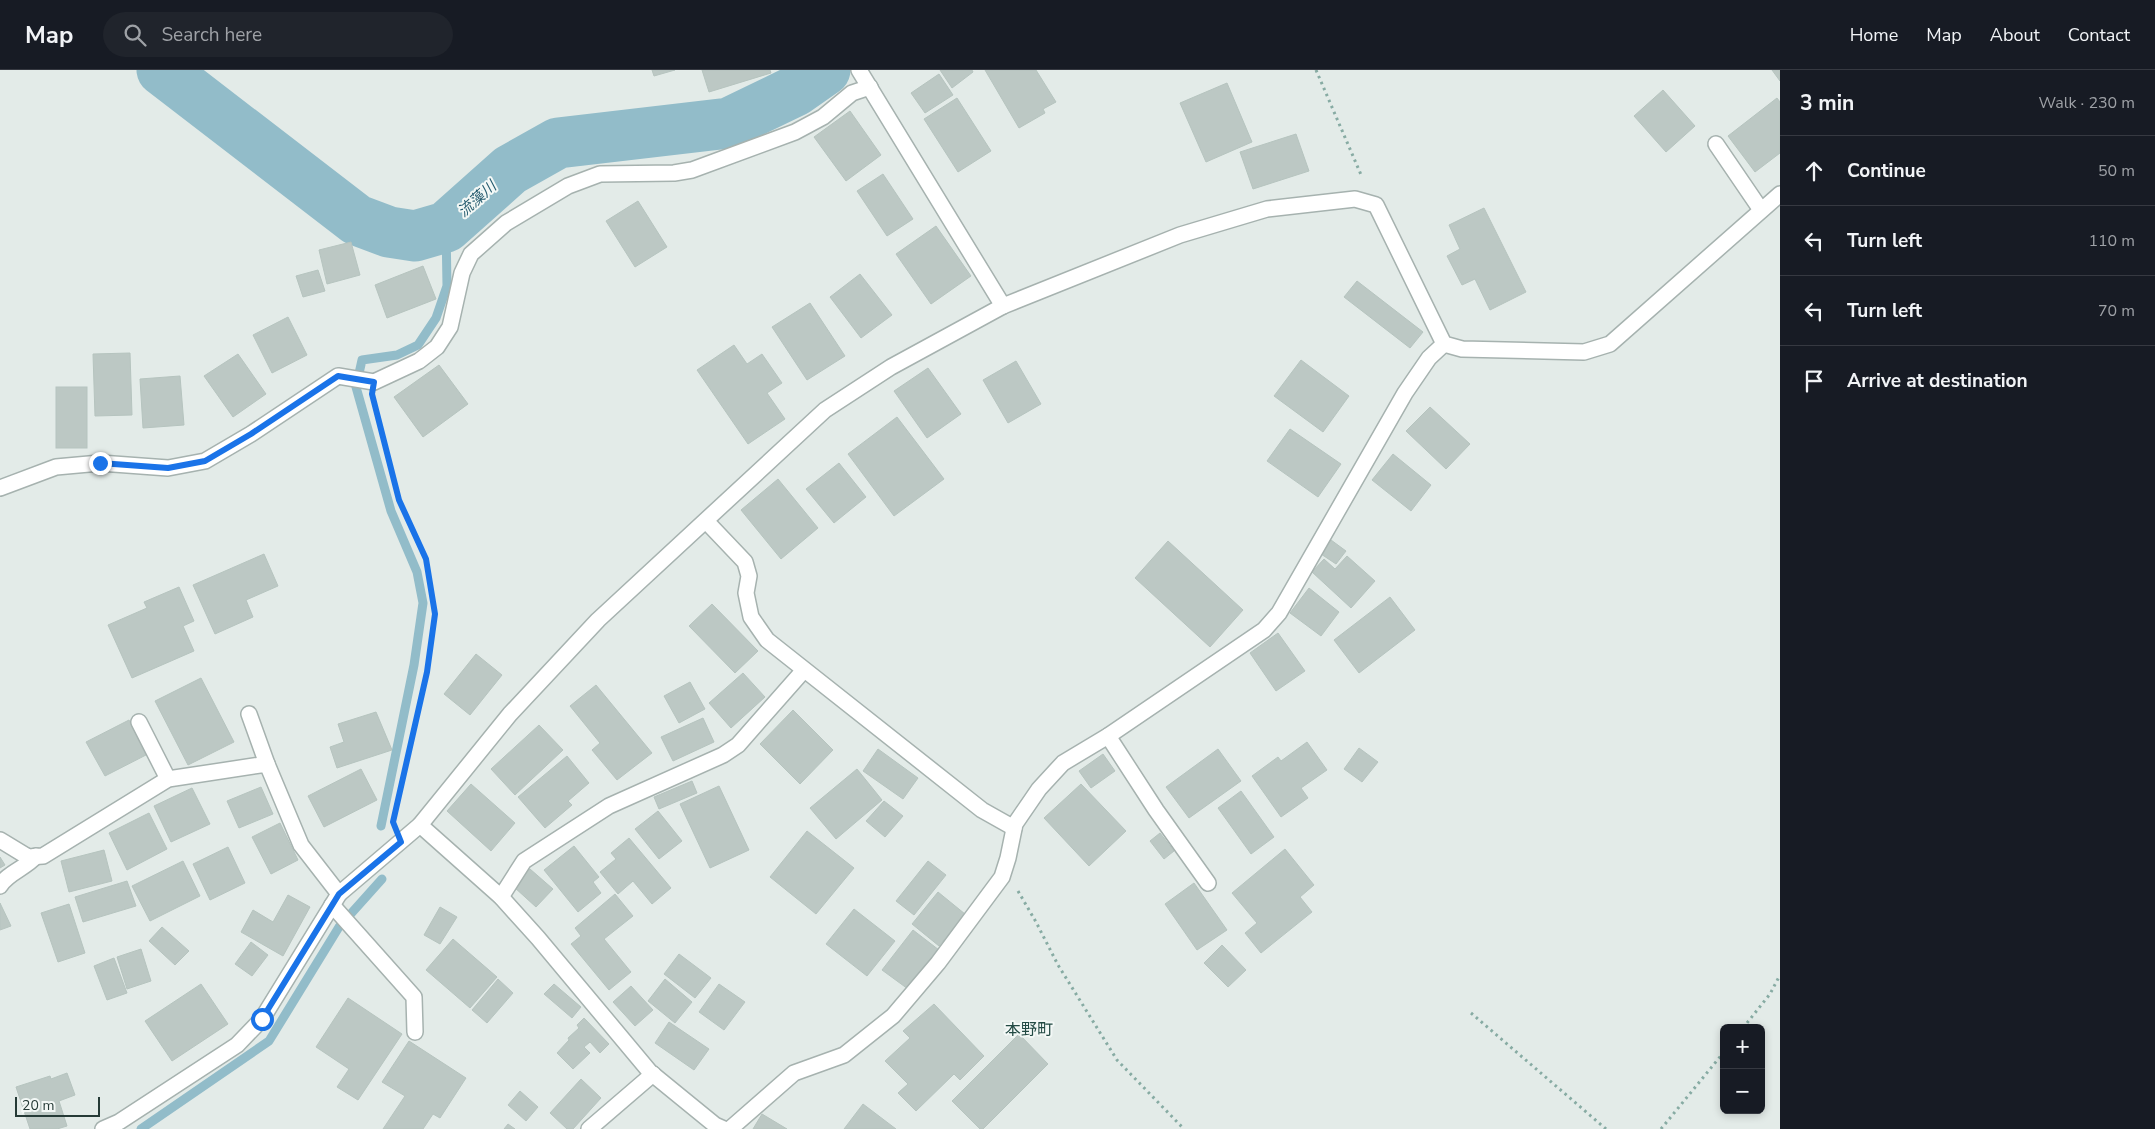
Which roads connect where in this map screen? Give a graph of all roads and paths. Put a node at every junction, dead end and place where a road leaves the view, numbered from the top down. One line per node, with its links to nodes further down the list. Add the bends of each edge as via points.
1 (1316, 70): 5 (path, via 1364,183)
2 (864, 77): 7 (street); 9 (street, via 852,93 822,117 795,132 692,170 600,174 568,186 506,223 471,254 462,273 450,327 436,347 419,361)
3 (1716, 144): 6 (street)
4 (1780, 194): 6 (street)
5 (1367, 201): 7 (street, via 1355,199 1258,212 1180,235); 8 (street, via 1376,205)
6 (1761, 210): 8 (street, via 1610,344 1584,352 1462,349)
7 (1003, 306): 11 (street, via 891,368 825,410)
8 (1444, 344): 15 (street, via 1429,358 1405,393 1278,613 1264,630)
9 (370, 381): 10 (street, via 338,376 205,461 168,468 100,463 56,467); 21 (path, via 399,500 426,559 435,614 427,672 393,822)
10 (0, 488)
11 (706, 521): 12 (street, via 745,562 751,617 767,640); 18 (street, via 598,620 510,714)
12 (804, 670): 19 (street, via 982,810); 26 (street, via 738,745 723,755 609,806 524,861)
13 (250, 714): 16 (street)
14 (139, 722): 17 (street)
15 (1108, 736): 19 (street, via 1063,763 1039,790); 24 (street)
16 (267, 764): 17 (street); 27 (street, via 301,845)
17 (168, 779): 22 (street, via 43,856)
18 (420, 825): 21 (street); 26 (street)
19 (1014, 828): 23 (street)
20 (0, 840): 22 (street, via 28,857)
21 (401, 842): 27 (street)
22 (36, 856): 25 (street)
23 (1002, 877): 37 (street, via 938,963 893,1016 844,1055 794,1073); 38 (path, via 1012,881 1058,965 1117,1060)
24 (1208, 883)
25 (0, 886)
26 (501, 897): 33 (street)
27 (337, 904): 31 (street, via 414,997); 34 (street, via 262,1019 238,1045 119,1122)
28 (1780, 975): 30 (path, via 1770,994)
29 (1471, 1013): 39 (path)
30 (1746, 1024)
31 (415, 1032)
32 (1720, 1057): 40 (path)
33 (653, 1074): 35 (street); 36 (street)
34 (103, 1129)
35 (589, 1129)
36 (724, 1129)
37 (730, 1129)
38 (1184, 1129)
39 (1606, 1129)
40 (1662, 1129)

